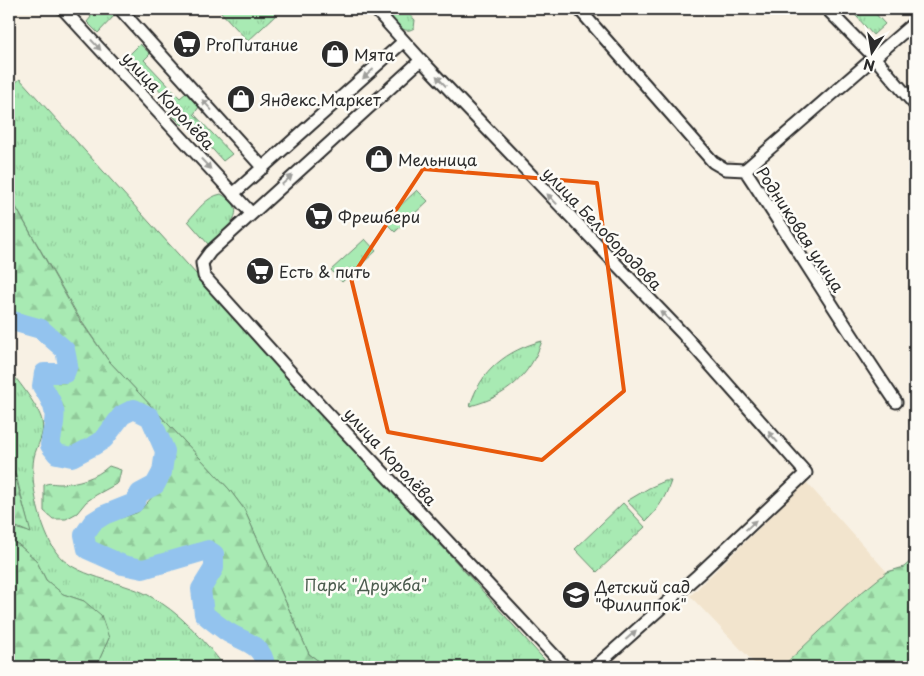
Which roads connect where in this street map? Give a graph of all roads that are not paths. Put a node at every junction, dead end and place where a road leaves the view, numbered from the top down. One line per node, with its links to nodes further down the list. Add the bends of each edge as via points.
1 (63, 9): 13 (street, улица Королёва, one-way to 13)
2 (120, 9): 11 (street, улица Королёва, one-way to 2)
3 (375, 9): 7 (street, улица Белобородова)
4 (579, 9): 12 (street, Родниковая улица, via 713,162 725,169)
5 (827, 9): 8 (street)
6 (915, 22): 8 (street)
7 (404, 41): 9 (street, улица Белобородова); 11 (street, one-way to 11)
8 (874, 57): 10 (street); 12 (street)
9 (421, 60): 14 (street, one-way to 9); 17 (street, улица Белобородова, one-way to 9, via 806,474 682,334)
10 (915, 106)
11 (263, 168): 13 (street)
12 (745, 170): 15 (street, Родниковая улица)
13 (233, 194): 14 (street, улица Королёва)
14 (251, 213): 16 (street, улица Королёва, via 210,252 202,263 204,276)
15 (896, 402)
16 (565, 667)
17 (595, 667)

